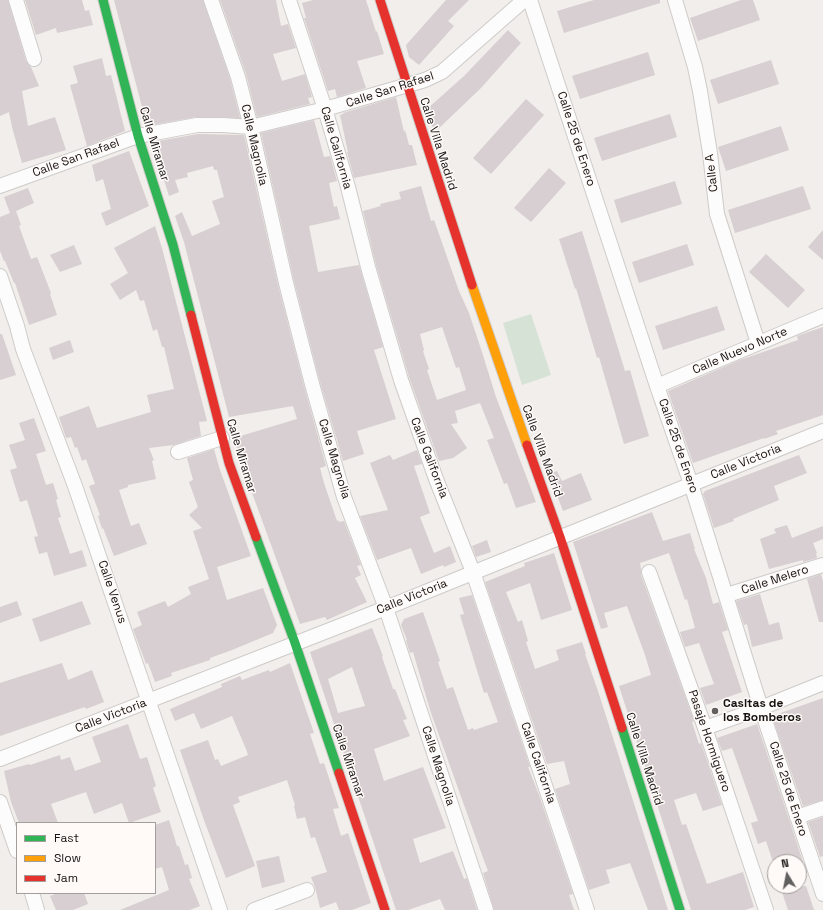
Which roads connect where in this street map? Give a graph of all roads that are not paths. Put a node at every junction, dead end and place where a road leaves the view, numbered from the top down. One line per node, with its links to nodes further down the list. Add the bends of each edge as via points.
1 (16, 0): 9 (street)
2 (103, 0): 13 (street, Calle Miramar)
3 (211, 0): 12 (street, Calle Magnolia, via 238,77)
4 (289, 0): 11 (street, Calle California)
5 (380, 0): 10 (street, Calle Villa Madrid)
6 (524, 0): 10 (street, Calle San Rafael, via 442,72)
7 (530, 0): 18 (street, Calle 25 de Enero)
8 (675, 0): 17 (street, Calle A, via 696,73 710,153 717,214)
9 (34, 58)
10 (406, 86): 11 (street, Calle San Rafael); 23 (street, Calle Villa Madrid, via 480,311)
11 (325, 110): 12 (street, Calle San Rafael); 25 (street, Calle California, via 400,380)
12 (251, 127): 13 (street, Calle San Rafael, via 197,125); 28 (street, Calle Magnolia, via 312,384 344,497)
13 (138, 136): 14 (street, Calle San Rafael); 20 (street, Calle Miramar, via 173,245)
14 (0, 186)
15 (0, 276): 31 (street, Calle Venus, via 23,348 75,486)
16 (823, 316): 17 (street, Calle Nuevo Norte)
17 (758, 343): 18 (street, Calle Nuevo Norte)
18 (657, 386): 22 (street, Calle 25 de Enero)
19 (823, 431): 22 (street, Calle Victoria)
20 (222, 438): 21 (street); 29 (street, Calle Miramar)
21 (178, 452)
22 (691, 484): 23 (street, Calle Victoria); 27 (street, Calle 25 de Enero)
23 (560, 537): 25 (street, Calle Victoria); 48 (street, Calle Villa Madrid)
24 (823, 565): 27 (street, Calle Melero)
25 (473, 572): 28 (street, Calle Victoria); 47 (street, Calle California)
26 (650, 572): 33 (street, Pasaje Hormiguero)
27 (727, 595): 32 (street, Calle 25 de Enero)
28 (386, 608): 29 (street, Calle Victoria); 46 (street, Calle Magnolia)
29 (295, 643): 31 (street, Calle Victoria); 45 (street, Calle Miramar)
30 (823, 683): 32 (street)
31 (149, 702): 34 (street, Calle Victoria); 43 (street, Calle Venus)
32 (761, 708): 33 (street); 37 (street, Calle 25 de Enero)
33 (705, 728): 49 (street, Pasaje Hormiguero)
34 (0, 759)
35 (0, 802): 38 (street)
36 (823, 808): 37 (street)
37 (798, 817): 41 (street, Calle 25 de Enero)
38 (16, 848)
39 (307, 890): 44 (street)
40 (32, 894): 42 (street)
41 (823, 894)
42 (38, 910)
43 (220, 910)
44 (254, 910)
45 (385, 910)
46 (486, 910)
47 (587, 910)
48 (680, 910)
49 (766, 910)

